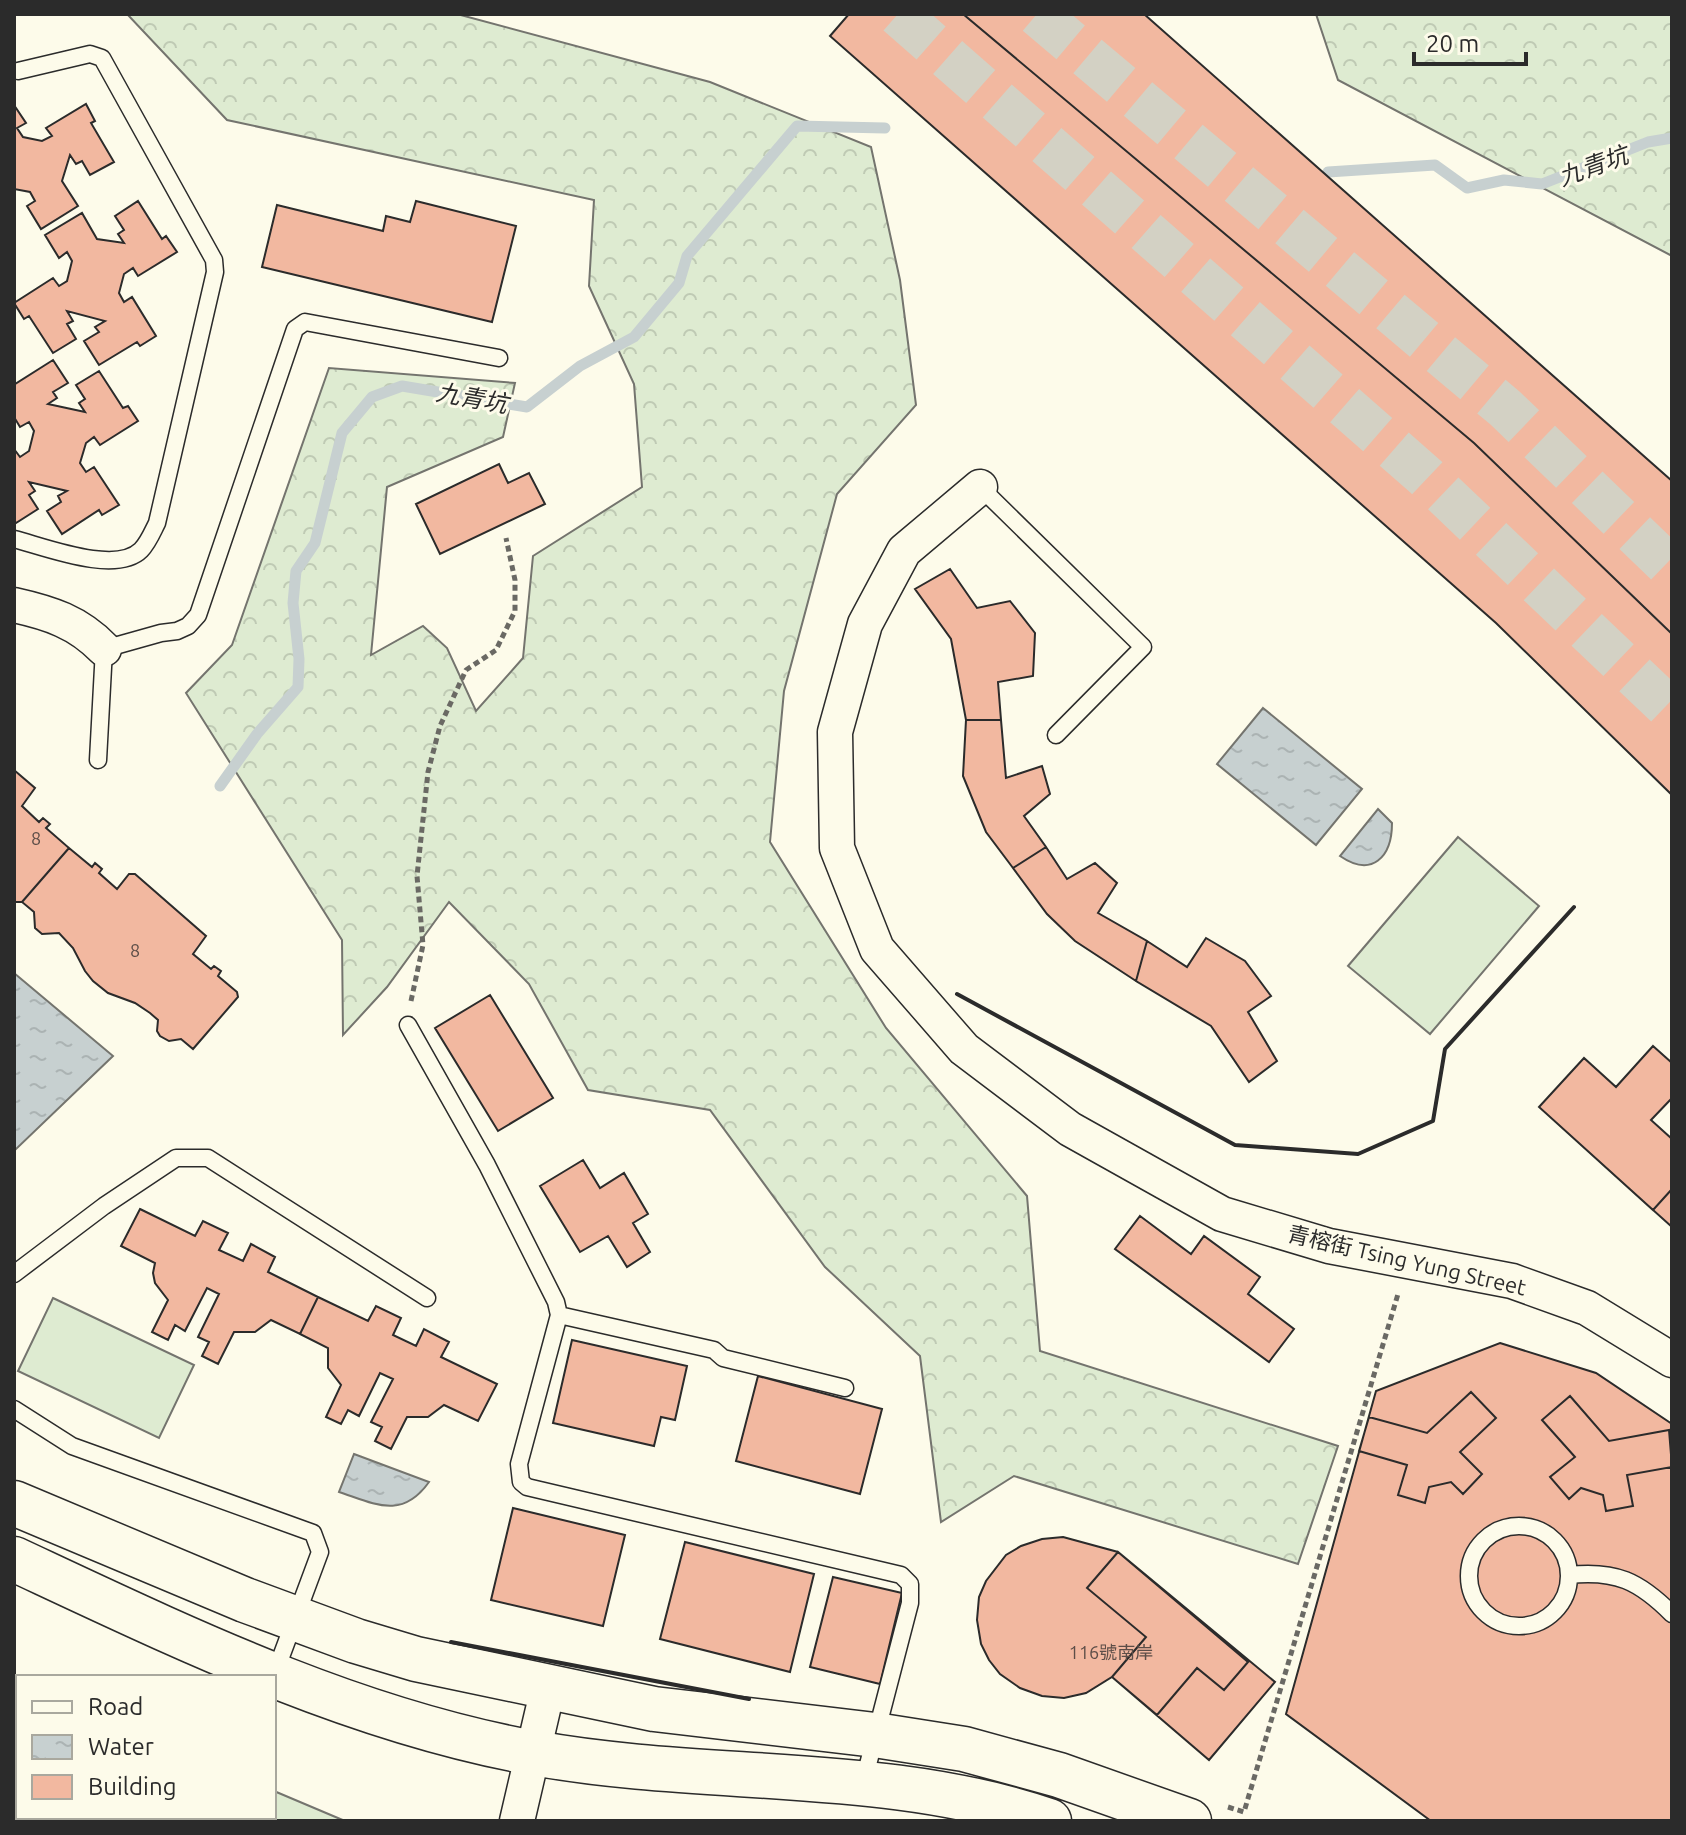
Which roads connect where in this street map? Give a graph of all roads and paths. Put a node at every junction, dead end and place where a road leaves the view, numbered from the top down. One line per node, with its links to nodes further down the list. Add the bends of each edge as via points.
1 (18, 71): 5 (lane, via 90,54 102,58 214,260 215,272 157,523 140,552 123,560 100,561)
2 (499, 358): 7 (lane, via 299,324 198,615 177,631)
3 (980, 487): 8 (lane, via 1143,647); 11 (street, 青榕街 Tsing Yung Street, via 904,551 865,624 835,732 837,848 877,949 964,1049 1070,1129 1222,1214 1329,1246)
4 (506, 538): 10 (path, via 515,611 496,650 466,670 440,726 428,772 417,876 423,945)
5 (14, 539)
6 (14, 605): 7 (street, via 69,621)
7 (104, 649): 9 (lane)
8 (1056, 735)
9 (98, 760)
10 (408, 1025): 14 (lane, via 487,1165)
11 (1408, 1260): 15 (street, 青榕街 Tsing Yung Street, via 1512,1281 1587,1308); 30 (path, via 1244,1812)
12 (14, 1274): 13 (lane, via 176,1158 208,1158)
13 (427, 1298)
14 (559, 1315): 16 (lane, via 714,1350 723,1358); 27 (lane, via 519,1464 521,1482 901,1575 910,1584 910,1603)
15 (1672, 1360)
16 (845, 1388)
17 (14, 1409): 22 (lane, via 72,1446 313,1533 320,1552)
18 (14, 1503): 22 (main road)
19 (14, 1559): 23 (main road)
20 (1569, 1575): 20 (lane, via 1560,1605 1549,1616 1519,1626 1487,1614 1470,1585 1470,1567 1481,1544 1501,1529 1518,1526 1554,1540 1567,1559); 21 (lane, via 1598,1572 1636,1582)
21 (1672, 1614)
22 (296, 1619): 24 (lane); 26 (main road, via 416,1659)
23 (272, 1675)
24 (274, 1675)
25 (276, 1677): 28 (main road, via 412,1722)
26 (548, 1688): 27 (main road, via 654,1709); 28 (street)
27 (875, 1735): 29 (lane); 30 (main road, via 964,1749)
28 (533, 1753): 29 (main road, via 710,1774); 31 (street)
29 (864, 1783): 32 (main road, via 950,1796)
30 (1202, 1812)
31 (517, 1821)
32 (1049, 1821)

